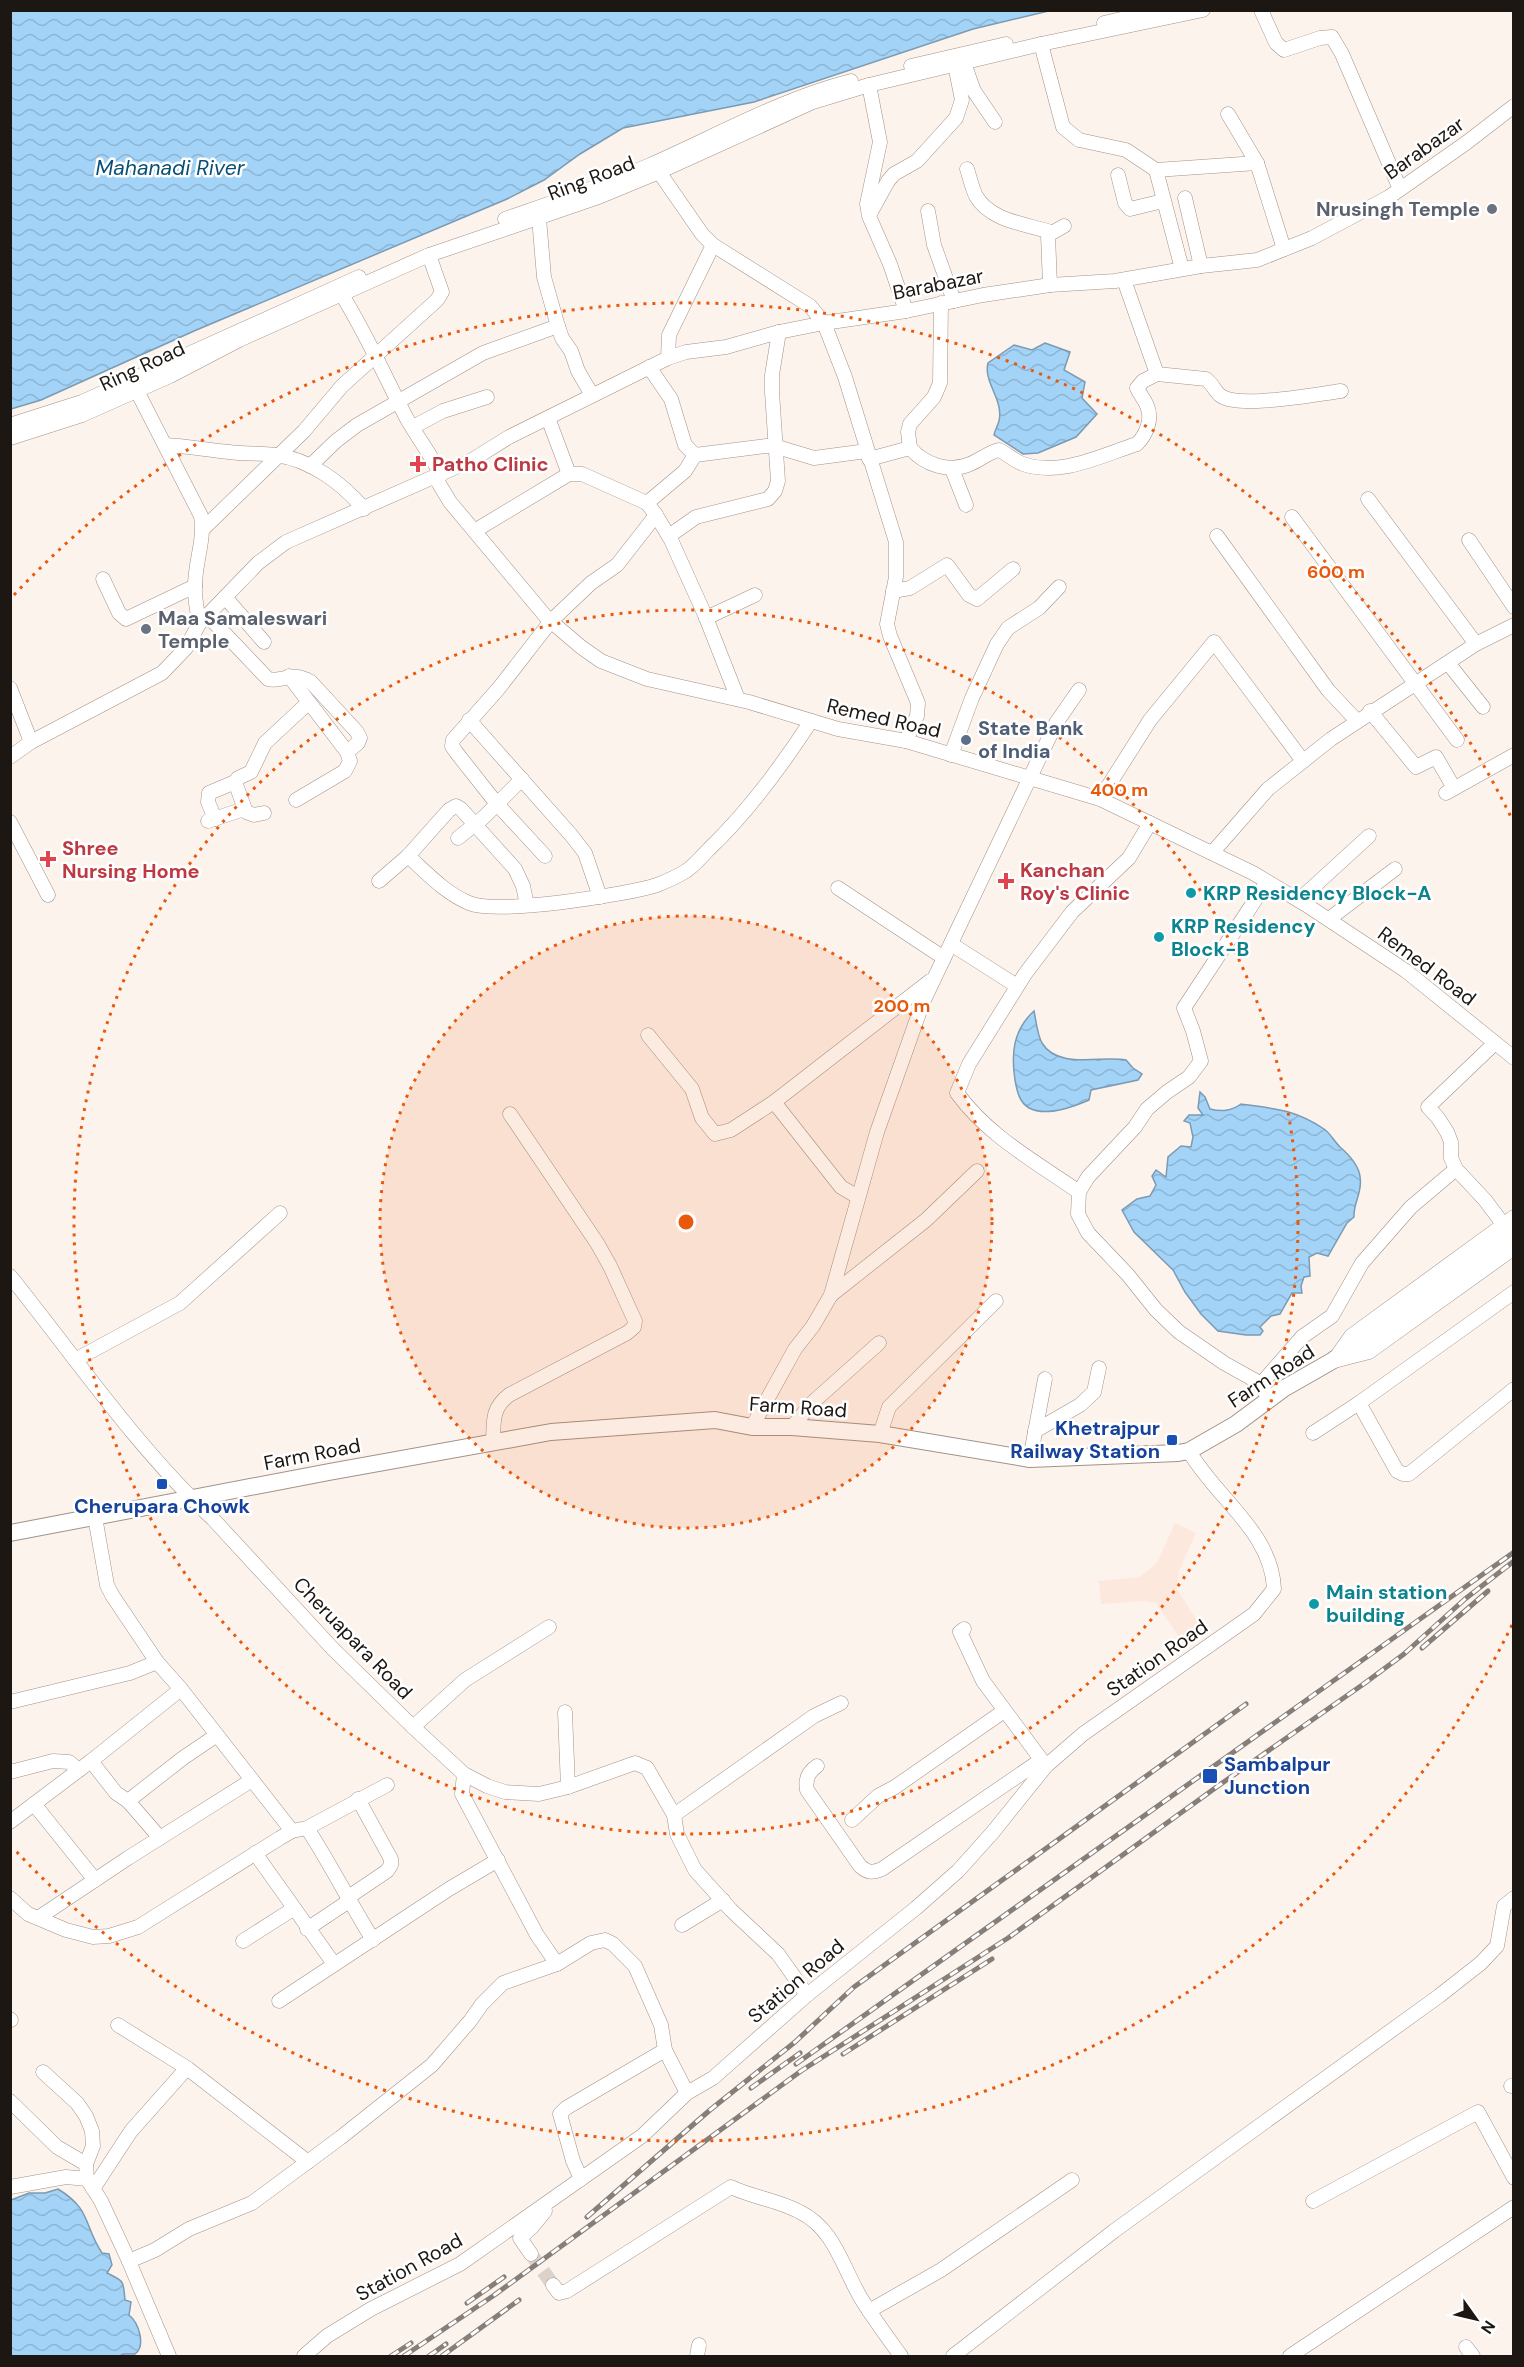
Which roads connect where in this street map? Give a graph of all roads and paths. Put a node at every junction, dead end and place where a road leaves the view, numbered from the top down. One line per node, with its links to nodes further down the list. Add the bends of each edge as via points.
1 (1160, 10): 16 (street, Ring Road, via 823,88)
2 (1203, 10): 4 (street, Ring Road)
3 (1261, 10): 15 (street, via 1276,43 1284,50 1332,36)
4 (1041, 44): 5 (street, Ring Road); 12 (street, via 1063,127 1079,140 1126,150)
5 (960, 64): 6 (street, Ring Road); 9 (street); 20 (street, via 962,100 956,118 917,161 894,174)
6 (869, 85): 13 (street, Ring Road, via 813,102); 20 (street, via 880,142 867,204)
7 (1514, 106): 15 (street, Barabazar)
8 (1228, 114): 10 (street)
9 (995, 122)
10 (1257, 163): 12 (street); 23 (street)
11 (968, 169): 28 (street, via 976,195 995,214 1057,229 1048,241)
12 (1155, 170): 18 (street)
13 (659, 172): 16 (street, Ring Road); 22 (street)
14 (1118, 175): 18 (street, via 1130,209)
15 (1400, 189): 23 (street, Barabazar, via 1312,238)
16 (594, 193): 21 (street, Ring Road); 45 (street, Ring Road, via 447,238 82,402)
17 (1185, 198): 25 (street)
18 (1163, 201): 26 (street)
19 (928, 212): 30 (street)
20 (869, 216): 31 (street)
21 (539, 218): 24 (street, Ring Road); 33 (street, via 544,277)
22 (713, 245): 32 (street, via 810,306); 36 (street, via 669,335)
23 (1284, 249): 25 (street, Barabazar, via 1257,261)
24 (429, 255): 29 (street, Ring Road); 35 (street, via 442,292)
25 (1201, 266): 26 (street, Barabazar)
26 (1182, 269): 27 (street, Barabazar)
27 (1124, 280): 28 (street, Barabazar); 38 (street)
28 (1050, 285): 30 (street, Barabazar)
29 (342, 295): 35 (street, Remed Road); 39 (street, Ring Road)
30 (948, 302): 31 (street, Barabazar); 50 (street, via 940,383 934,397 910,424)
31 (906, 311): 32 (street, Barabazar)
32 (824, 323): 34 (street, Barabazar); 52 (street)
33 (558, 326): 41 (street); 43 (street, via 483,353)
34 (779, 332): 36 (street, Barabazar); 49 (street, via 772,375)
35 (376, 353): 43 (street, Remed Road); 51 (street)
36 (668, 357): 37 (street, Barabazar)
37 (649, 367): 41 (street, Barabazar); 53 (street, via 671,399 685,445)
38 (1157, 374): 40 (street, via 1206,379 1223,398 1234,401); 55 (street, via 1138,385 1150,416 1137,444 1063,467 1025,465 996,450)
39 (137, 391): 47 (street, Ring Road, via 82,415); 48 (street)
40 (1341, 391)
41 (592, 395): 44 (street, Barabazar)
42 (487, 397): 46 (street, via 443,411)
43 (399, 403): 46 (street, Remed Road); 54 (street, via 357,425)
44 (548, 418): 56 (street); 57 (street, Barabazar)
45 (10, 425)
46 (413, 428): 57 (street, Remed Road, via 430,453)
47 (10, 438)
48 (165, 445): 51 (street); 64 (street, via 201,516)
49 (774, 446): 52 (street, via 814,458); 53 (street); 66 (street, via 778,481 768,499 696,518)
50 (910, 448): 52 (street); 55 (street, via 924,461)
51 (278, 455): 54 (street); 64 (street)
52 (868, 455): 73 (street, via 896,542 898,561)
53 (695, 456): 59 (street, via 685,471)
54 (310, 466): 61 (street, via 351,492)
55 (952, 469): 60 (street)
56 (569, 474): 59 (street, via 582,474); 65 (street)
57 (438, 476): 61 (street, Barabazar); 65 (street, Remed Road, via 450,502)
58 (1368, 499): 82 (street)
59 (647, 503): 62 (street)
60 (966, 505)
61 (364, 509): 75 (street, Barabazar, via 286,542 258,563)
62 (656, 516): 66 (street); 79 (street, via 617,565 591,583)
63 (1292, 517): 85 (street)
64 (203, 529): 71 (street)
65 (476, 530): 79 (street, Remed Road)
66 (669, 536): 77 (street)
67 (1217, 536): 94 (street, via 1328,690)
68 (1469, 540): 76 (street)
69 (1013, 569): 73 (street, via 977,599 969,595 947,565 910,588)
70 (103, 579): 71 (street, via 119,614 126,619)
71 (195, 586): 78 (street)
72 (1059, 586): 99 (street, via 1040,608 1008,628 997,644)
73 (893, 591): 96 (street, via 887,624 918,703)
74 (755, 595): 77 (street)
75 (225, 597): 78 (street, Barabazar); 81 (street)
76 (1514, 607)
77 (706, 618): 88 (street)
78 (203, 620): 84 (street, via 268,680); 97 (street, Barabazar, via 186,648 162,674)
79 (551, 621): 88 (street, Remed Road, via 601,662 620,670); 92 (street)
80 (1514, 625): 82 (street)
81 (264, 642)
82 (1476, 644): 83 (street)
83 (1448, 663): 85 (street); 90 (street)
84 (289, 676): 89 (street); 98 (street, via 304,678 318,688 357,732 358,743)
85 (1416, 682): 91 (street); 95 (street)
86 (10, 688): 97 (street)
87 (1079, 690): 103 (street, via 1056,723)
88 (738, 699): 93 (street, Remed Road)
89 (308, 703): 98 (street); 105 (street, via 265,743 250,772)
90 (1483, 708)
91 (1370, 711): 94 (street); 100 (street, via 1416,767 1436,757 1450,791)
92 (469, 720): 104 (street); 108 (street, via 452,746)
93 (811, 721): 96 (street, Remed Road); 124 (street, via 758,796 688,870 657,885)
94 (1357, 721): 102 (street)
95 (1457, 740)
96 (906, 741): 99 (street, Remed Road)
97 (31, 742): 101 (street, Barabazar)
98 (347, 752): 107 (street, via 350,761 345,771)
99 (951, 755): 103 (street, Remed Road)
100 (1514, 755)
101 (10, 757)
102 (1303, 761): 106 (street, via 1214,642 1150,720); 116 (street, via 1269,789)
103 (1029, 778): 106 (street, Remed Road); 128 (street)
104 (522, 779): 108 (street); 124 (street, via 585,854)
105 (235, 782): 109 (street); 109 (street, via 209,794 211,820)
106 (1100, 799): 113 (street, Remed Road)
107 (296, 801)
108 (497, 804): 112 (street); 118 (street)
109 (244, 809): 110 (street, via 251,815)
110 (264, 813)
111 (10, 822): 123 (street)
112 (475, 824): 115 (street); 117 (street, via 456,806); 126 (street, via 515,869)
113 (1150, 824): 116 (street, Remed Road); 131 (street, via 1129,858 1072,912)
114 (1369, 836): 125 (street)
115 (458, 838)
116 (1212, 854): 121 (street, Remed Road)
117 (408, 856): 120 (street); 126 (street, via 442,887 470,904)
118 (545, 856)
119 (1395, 869): 127 (street)
120 (379, 881)
121 (1267, 882): 125 (street, Remed Road); 139 (street, via 1184,1008 1200,1061 1189,1077 1147,1109)
122 (838, 888): 129 (street)
123 (48, 895)
124 (600, 897): 126 (street)
125 (1299, 900): 127 (street, Remed Road)
126 (527, 905)
127 (1329, 919): 133 (street, Remed Road, via 1406,970)
128 (951, 944): 129 (street); 131 (street)
129 (944, 958): 130 (street)
130 (933, 979): 135 (street); 140 (street, via 899,1064)
131 (1017, 986): 139 (street, via 969,1064 957,1093 972,1114)
132 (648, 1035): 135 (street, via 692,1089 702,1118 715,1134 731,1130)
133 (1495, 1043): 134 (street, Remed Road); 137 (street, via 1428,1107 1447,1132)
134 (1514, 1058)
135 (774, 1102): 140 (street, via 841,1187)
136 (510, 1114): 162 (street, via 601,1251 635,1321 627,1333 499,1403)
137 (1456, 1169): 142 (street); 153 (street, via 1411,1207 1362,1263 1332,1316 1302,1337)
138 (977, 1171): 146 (street, via 926,1220)
139 (1079, 1192): 153 (street, via 1078,1214 1088,1233 1156,1310 1189,1339)
140 (858, 1197): 146 (street)
141 (280, 1213): 149 (street, via 180,1303)
142 (1510, 1224): 150 (main road, Farm Road)
143 (1514, 1248): 150 (street, via 1369,1352)
144 (10, 1276): 149 (street, Cheruapara Road)
145 (1514, 1292): 156 (street)
146 (831, 1295): 157 (street, via 795,1349)
147 (996, 1301): 161 (street, via 889,1407)
148 (879, 1343): 158 (street, via 812,1403)
149 (75, 1359): 165 (street, Cheruapara Road)
150 (1332, 1362): 155 (main road, Farm Road)
151 (1099, 1368): 159 (street, via 1094,1392 1080,1405)
152 (1045, 1379): 159 (street)
153 (1260, 1385): 155 (street)
154 (1514, 1389): 156 (street, via 1409,1474 1397,1471)
155 (1270, 1399): 163 (main road, Farm Road, via 1236,1424)
156 (1359, 1403): 160 (street)
157 (752, 1427): 158 (main road, Farm Road); 162 (main road, Farm Road, via 715,1420 551,1432)
158 (792, 1427): 161 (main road, Farm Road)
159 (1035, 1431): 164 (street)
160 (1313, 1433)
161 (880, 1434): 164 (main road, Farm Road)
162 (493, 1443): 165 (main road, Farm Road)
163 (1189, 1450): 164 (main road, Farm Road); 179 (street, Station Road, via 1266,1551 1274,1589 1254,1614)
164 (1029, 1459)
165 (192, 1499): 166 (main road, Farm Road); 176 (street, Cheruapara Road)
166 (95, 1517): 167 (main road, Farm Road); 170 (street, via 107,1585)
167 (10, 1533)
168 (549, 1627): 176 (street, via 465,1680)
169 (964, 1629): 174 (street, via 960,1632 983,1681)
170 (157, 1662): 171 (street); 172 (street, via 130,1673)
171 (181, 1689): 177 (street); 178 (street)
172 (10, 1702)
173 (841, 1703): 190 (street, via 814,1716)
174 (1004, 1711): 179 (street); 191 (street, via 878,1796)
175 (565, 1712): 186 (street)
176 (412, 1728): 183 (street, Cheruapara Road)
177 (217, 1735): 184 (street); 188 (street)
178 (91, 1761): 181 (street); 188 (street, via 116,1793)
179 (1043, 1763): 180 (street, via 874,1873 860,1866 807,1790 806,1781); 211 (street, Station Road, via 993,1832 958,1871)
180 (817, 1766)
181 (79, 1770): 182 (street, via 69,1762 53,1761); 189 (street)
182 (10, 1772)
183 (464, 1774): 186 (street, Cheruapara Road, via 506,1792 539,1794); 197 (street, via 462,1794)
184 (252, 1780): 194 (street); 195 (street)
185 (387, 1785): 187 (street)
186 (568, 1787): 190 (street, Cheruapara Road, via 635,1763 647,1768)
187 (358, 1799): 193 (street); 201 (street, via 391,1865)
188 (128, 1801): 195 (street)
189 (34, 1804): 192 (street); 198 (street)
190 (674, 1815): 202 (street, Cheruapara Road, via 676,1834 687,1858)
191 (852, 1820)
192 (10, 1822)
193 (307, 1828): 194 (street); 201 (street)
194 (292, 1831): 196 (street)
195 (160, 1838): 198 (street)
196 (255, 1853): 203 (street); 204 (street, via 138,1927 109,1936 93,1937)
197 (498, 1860): 207 (street); 210 (street, via 537,1935)
198 (95, 1880): 204 (street)
199 (10, 1898): 204 (street)
200 (1514, 1898): 236 (street, via 1504,1906 1497,1946 1481,1963 1114,2231)
201 (348, 1900): 206 (street); 207 (street)
202 (723, 1900): 205 (street); 211 (street, Cheruapara Road, via 778,1954)
203 (293, 1909): 206 (street); 208 (street)
204 (38, 1918)
205 (682, 1925)
206 (307, 1929): 209 (street)
207 (373, 1940): 209 (street)
208 (243, 1941)
209 (334, 1964): 212 (street)
210 (557, 1964): 214 (street, via 591,1943 605,1940 613,1944 640,1976 661,2025); 219 (street, via 502,1983 432,2065)
211 (807, 1995): 217 (street, Station Road, via 713,2078)
212 (279, 2001)
213 (118, 2025): 215 (street)
214 (665, 2050): 217 (street); 222 (street, via 560,2114)
215 (187, 2068): 219 (street); 224 (street)
216 (43, 2072): 220 (street, via 86,2116 93,2146)
217 (687, 2093): 222 (street, Station Road, via 642,2136)
218 (10, 2101): 220 (street, via 57,2147)
219 (308, 2162): 230 (street, via 246,2206 189,2229 155,2250)
220 (86, 2164): 224 (street)
221 (1514, 2178): 226 (street, via 1478,2112)
222 (581, 2179): 227 (street, Station Road)
223 (1072, 2180): 232 (street, via 941,2270)
224 (90, 2184): 225 (street, via 66,2177); 230 (street)
225 (10, 2187)
226 (1313, 2200)
227 (548, 2203): 229 (street, via 544,2213 520,2238); 234 (street, Station Road, via 460,2264 371,2308)
228 (1514, 2206): 237 (street)
229 (531, 2254)
230 (129, 2260): 233 (street)
231 (554, 2285): 232 (street, via 559,2293 567,2291 732,2187 801,2212 819,2224 843,2258)
232 (869, 2311): 235 (street)
233 (169, 2356)
234 (304, 2356)
235 (901, 2356)
236 (953, 2356)
237 (1290, 2356)

